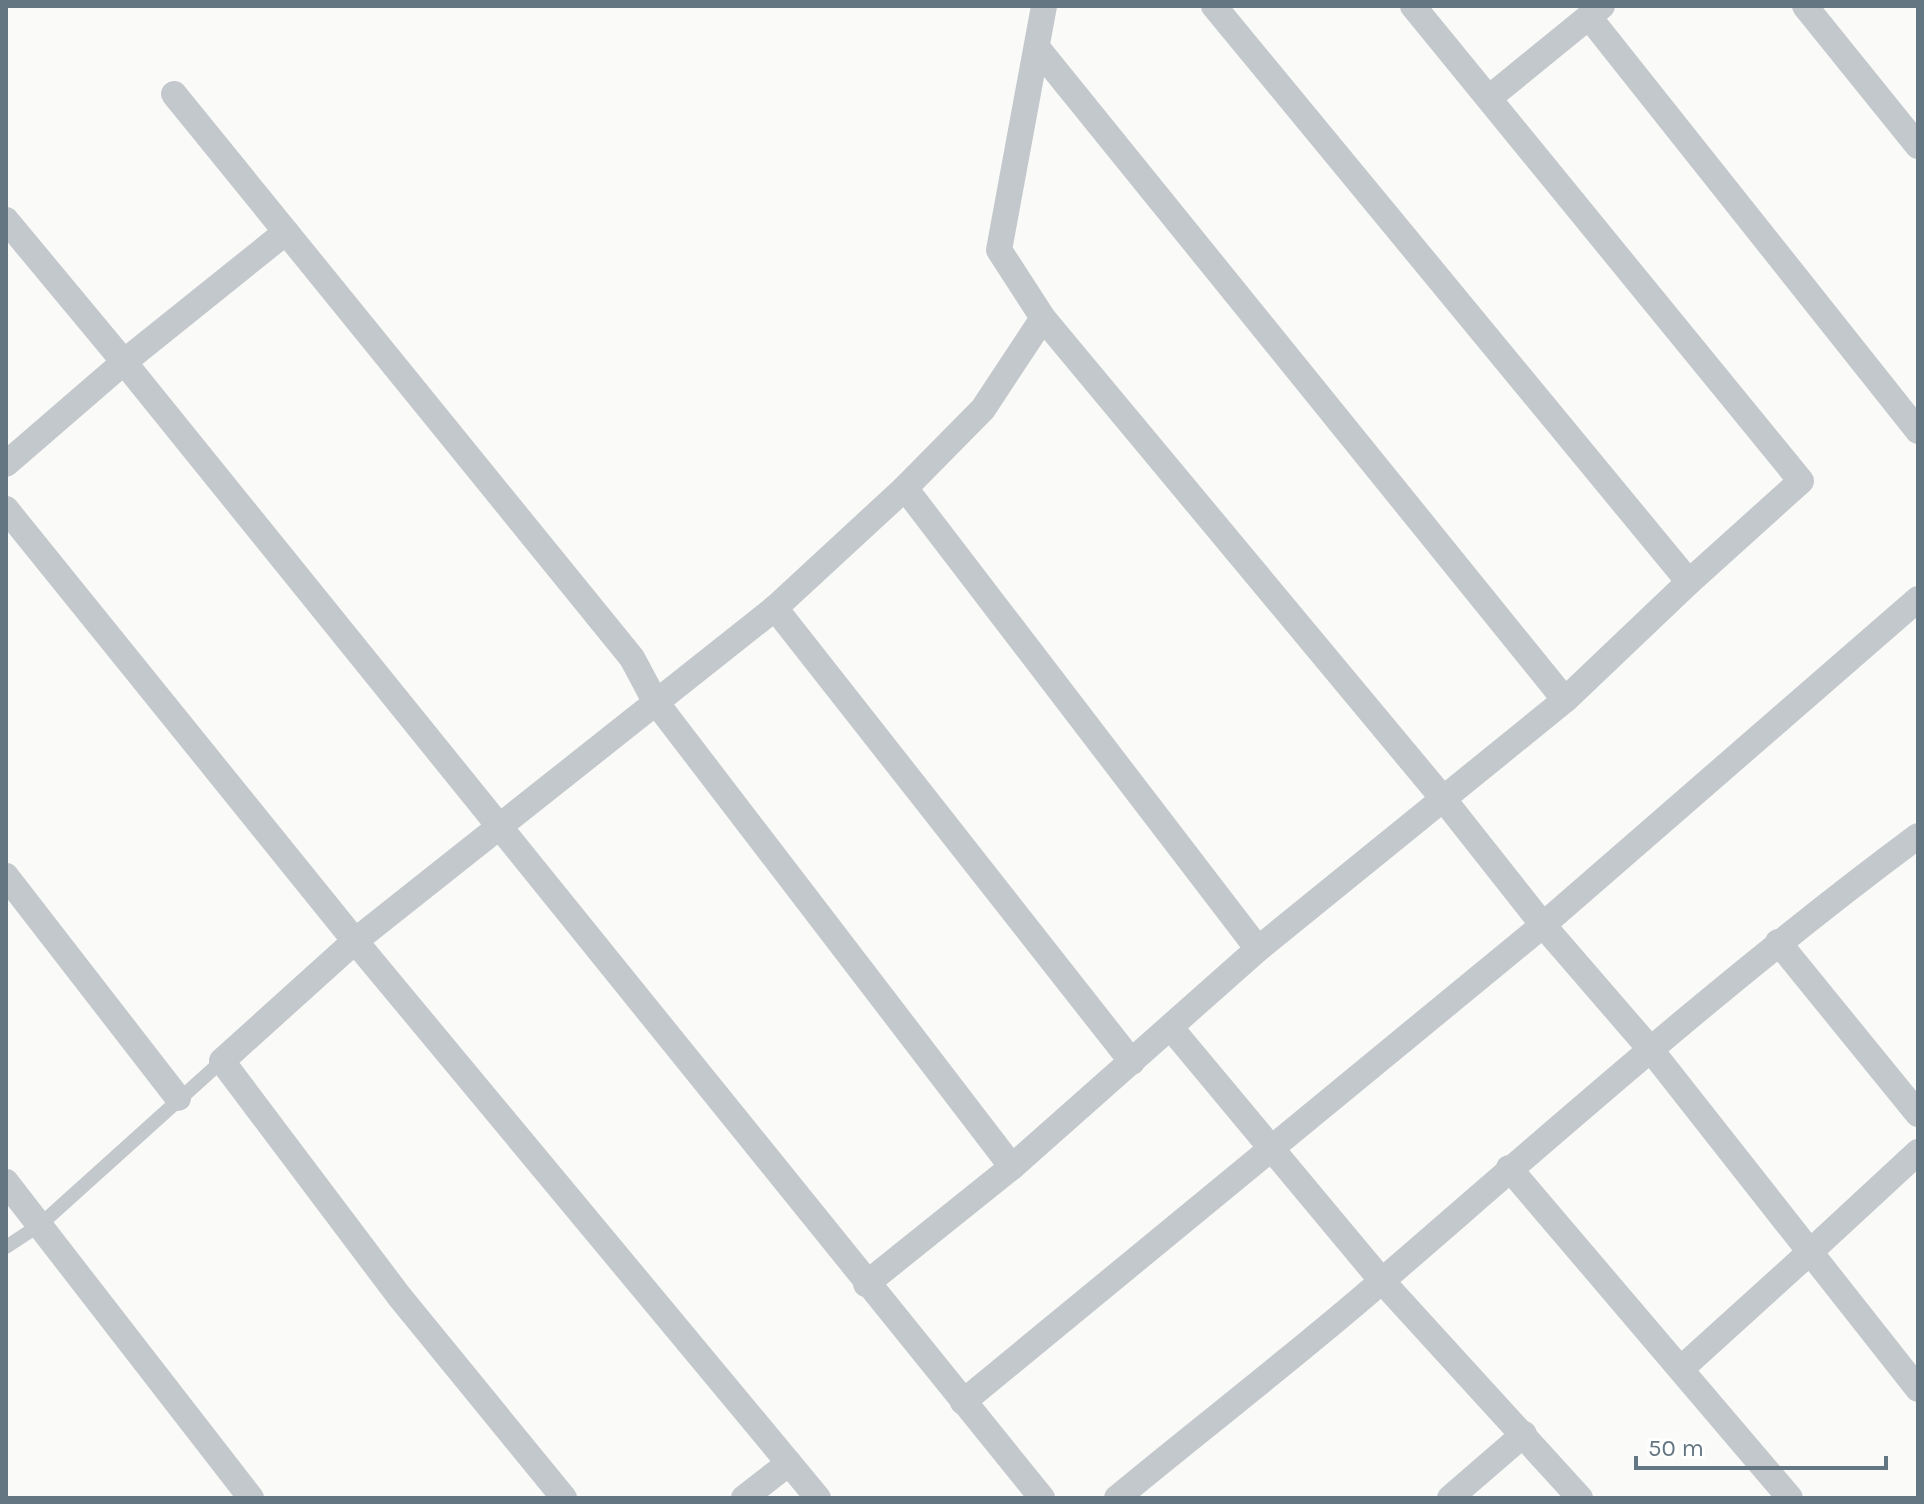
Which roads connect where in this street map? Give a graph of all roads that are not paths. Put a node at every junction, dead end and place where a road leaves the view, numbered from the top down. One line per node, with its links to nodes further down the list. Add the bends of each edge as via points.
1 (1044, 6): 6 (street)
2 (1214, 6): 18 (street)
3 (1413, 6): 8 (street)
4 (1805, 6): 9 (street)
5 (1596, 11): 8 (street); 14 (street)
6 (1039, 50): 12 (street, via 999,250); 21 (street)
7 (174, 94): 11 (street)
8 (1489, 98): 18 (street, via 1801,481)
9 (1918, 146)
10 (6, 220): 13 (street)
11 (286, 232): 13 (street); 22 (street, via 632,658)
12 (1043, 318): 16 (street, via 983,409); 23 (street)
13 (124, 362): 15 (street); 24 (street)
14 (1918, 431)
15 (6, 464)
16 (905, 488): 20 (street); 30 (street)
17 (6, 509): 28 (street)
18 (1689, 582): 21 (street)
19 (1918, 599): 27 (street)
20 (775, 608): 22 (street); 34 (street)
21 (1565, 700): 23 (street)
22 (655, 701): 24 (street); 39 (street)
23 (1445, 801): 27 (street); 30 (street)
24 (499, 829): 28 (street); 46 (street)
25 (1914, 847): 29 (street)
26 (6, 876): 35 (street)
27 (1543, 925): 32 (street); 37 (street)
28 (355, 941): 33 (street); 51 (street)
29 (1778, 942): 32 (street); 36 (street)
30 (1258, 949): 31 (street)
31 (1171, 1028): 34 (street); 37 (street)
32 (1651, 1050): 40 (street); 44 (street)
33 (222, 1061): 35 (lane); 53 (street, via 399,1296)
34 (1132, 1062): 39 (street)
35 (178, 1098): 42 (lane)
36 (1918, 1114)
37 (1270, 1151): 45 (street); 49 (street)
38 (1918, 1152): 44 (street)
39 (1012, 1167): 46 (street)
40 (1509, 1168): 45 (street); 47 (street)
41 (6, 1182): 42 (street)
42 (41, 1224): 43 (lane); 52 (street)
43 (6, 1247)
44 (1810, 1252): 47 (street); 48 (street)
45 (1382, 1281): 50 (street); 57 (street)
46 (866, 1284): 49 (street)
47 (1682, 1368): 60 (street)
48 (1918, 1389)
49 (963, 1402): 56 (street)
50 (1524, 1434): 58 (street); 59 (street)
51 (789, 1463): 54 (street); 55 (street)
52 (251, 1498)
53 (564, 1498)
54 (744, 1498)
55 (818, 1498)
56 (1042, 1498)
57 (1117, 1498)
58 (1450, 1498)
59 (1580, 1498)
60 (1790, 1498)

